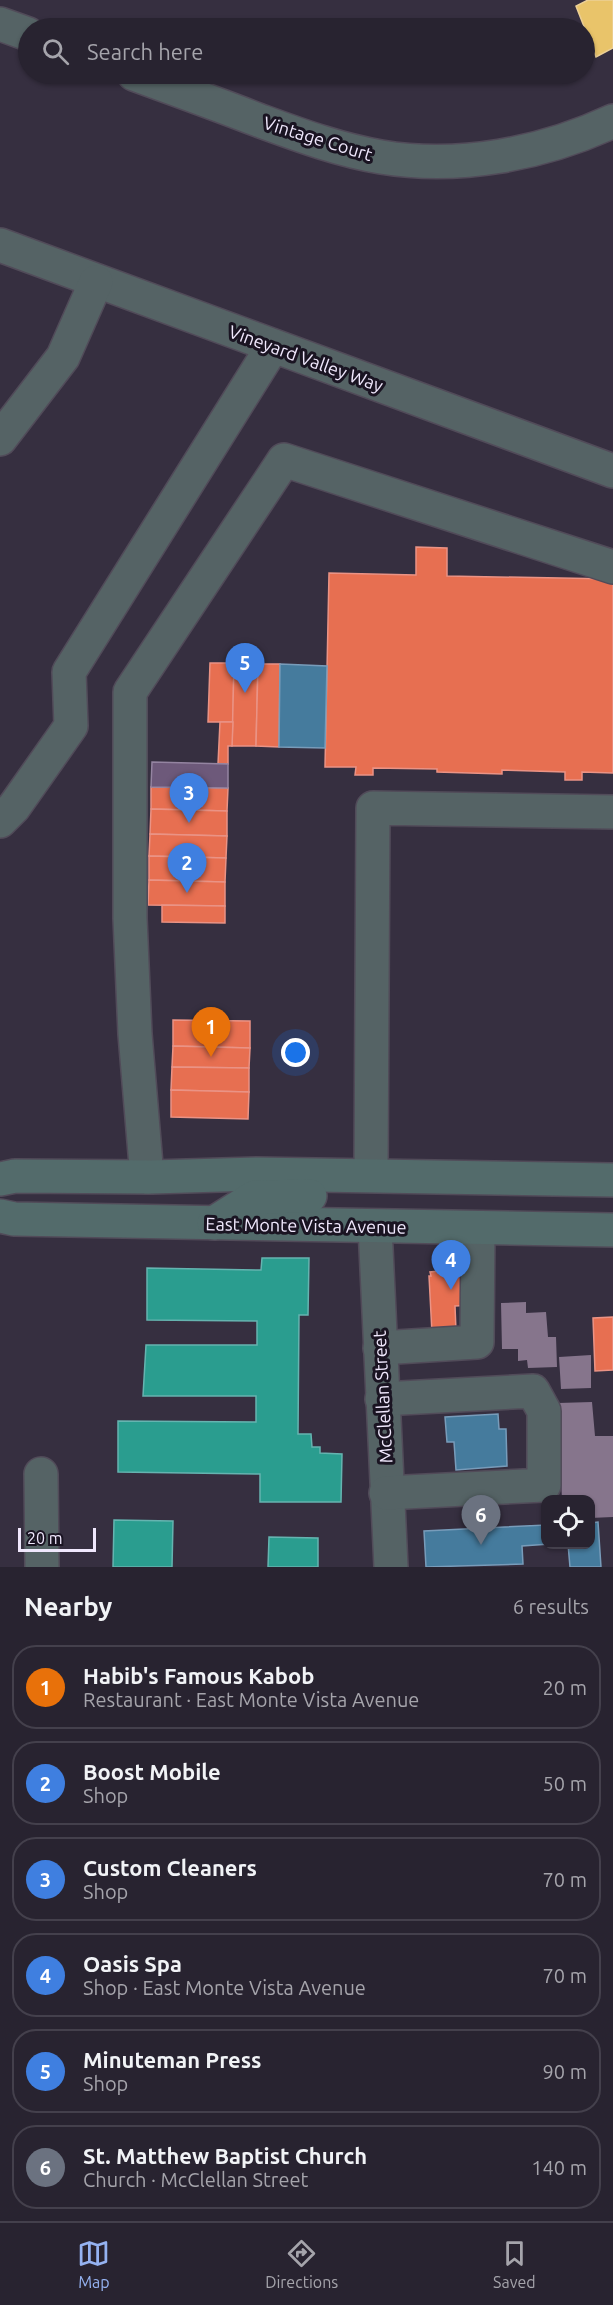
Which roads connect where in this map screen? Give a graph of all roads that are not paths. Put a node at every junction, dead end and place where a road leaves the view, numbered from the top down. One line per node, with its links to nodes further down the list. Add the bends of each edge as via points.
1 (0, 24): 2 (street)
2 (18, 30)
3 (161, 84): 4 (street, Vintage Court, via 318,141 383,158 429,161 505,156 554,144)
4 (613, 121)
5 (0, 245): 6 (street, Vineyard Valley Way)
6 (96, 282): 7 (street, Vineyard Valley Way); 8 (street, via 63,357)
7 (273, 346): 9 (street, Vineyard Valley Way); 12 (street, via 69,672 71,726 14,807)
8 (0, 439)
9 (613, 471)
10 (613, 567): 14 (street, via 284,460 130,692 130,929 135,1034)
11 (613, 812): 13 (street, via 373,808)
12 (0, 820)
13 (371, 1175): 14 (main road); 16 (main road); 18 (main road, via 351,1196 255,1197)
14 (149, 1178): 15 (main road); 17 (main road, via 123,1195 29,1197)
15 (0, 1179)
16 (613, 1180)
17 (7, 1218): 18 (main road, East Monte Vista Avenue)
18 (214, 1223): 19 (main road, East Monte Vista Avenue)
19 (375, 1227): 20 (main road, East Monte Vista Avenue); 22 (street, McClellan Street)
20 (478, 1228): 21 (main road, East Monte Vista Avenue); 22 (street, via 477,1342)
21 (613, 1230)
22 (380, 1348): 23 (street, McClellan Street)
23 (382, 1399): 25 (street, McClellan Street); 25 (street, via 533,1391 544,1411 544,1485)
24 (41, 1474): 26 (street)
25 (386, 1493): 27 (street, McClellan Street)
26 (42, 1567)
27 (391, 1567)

